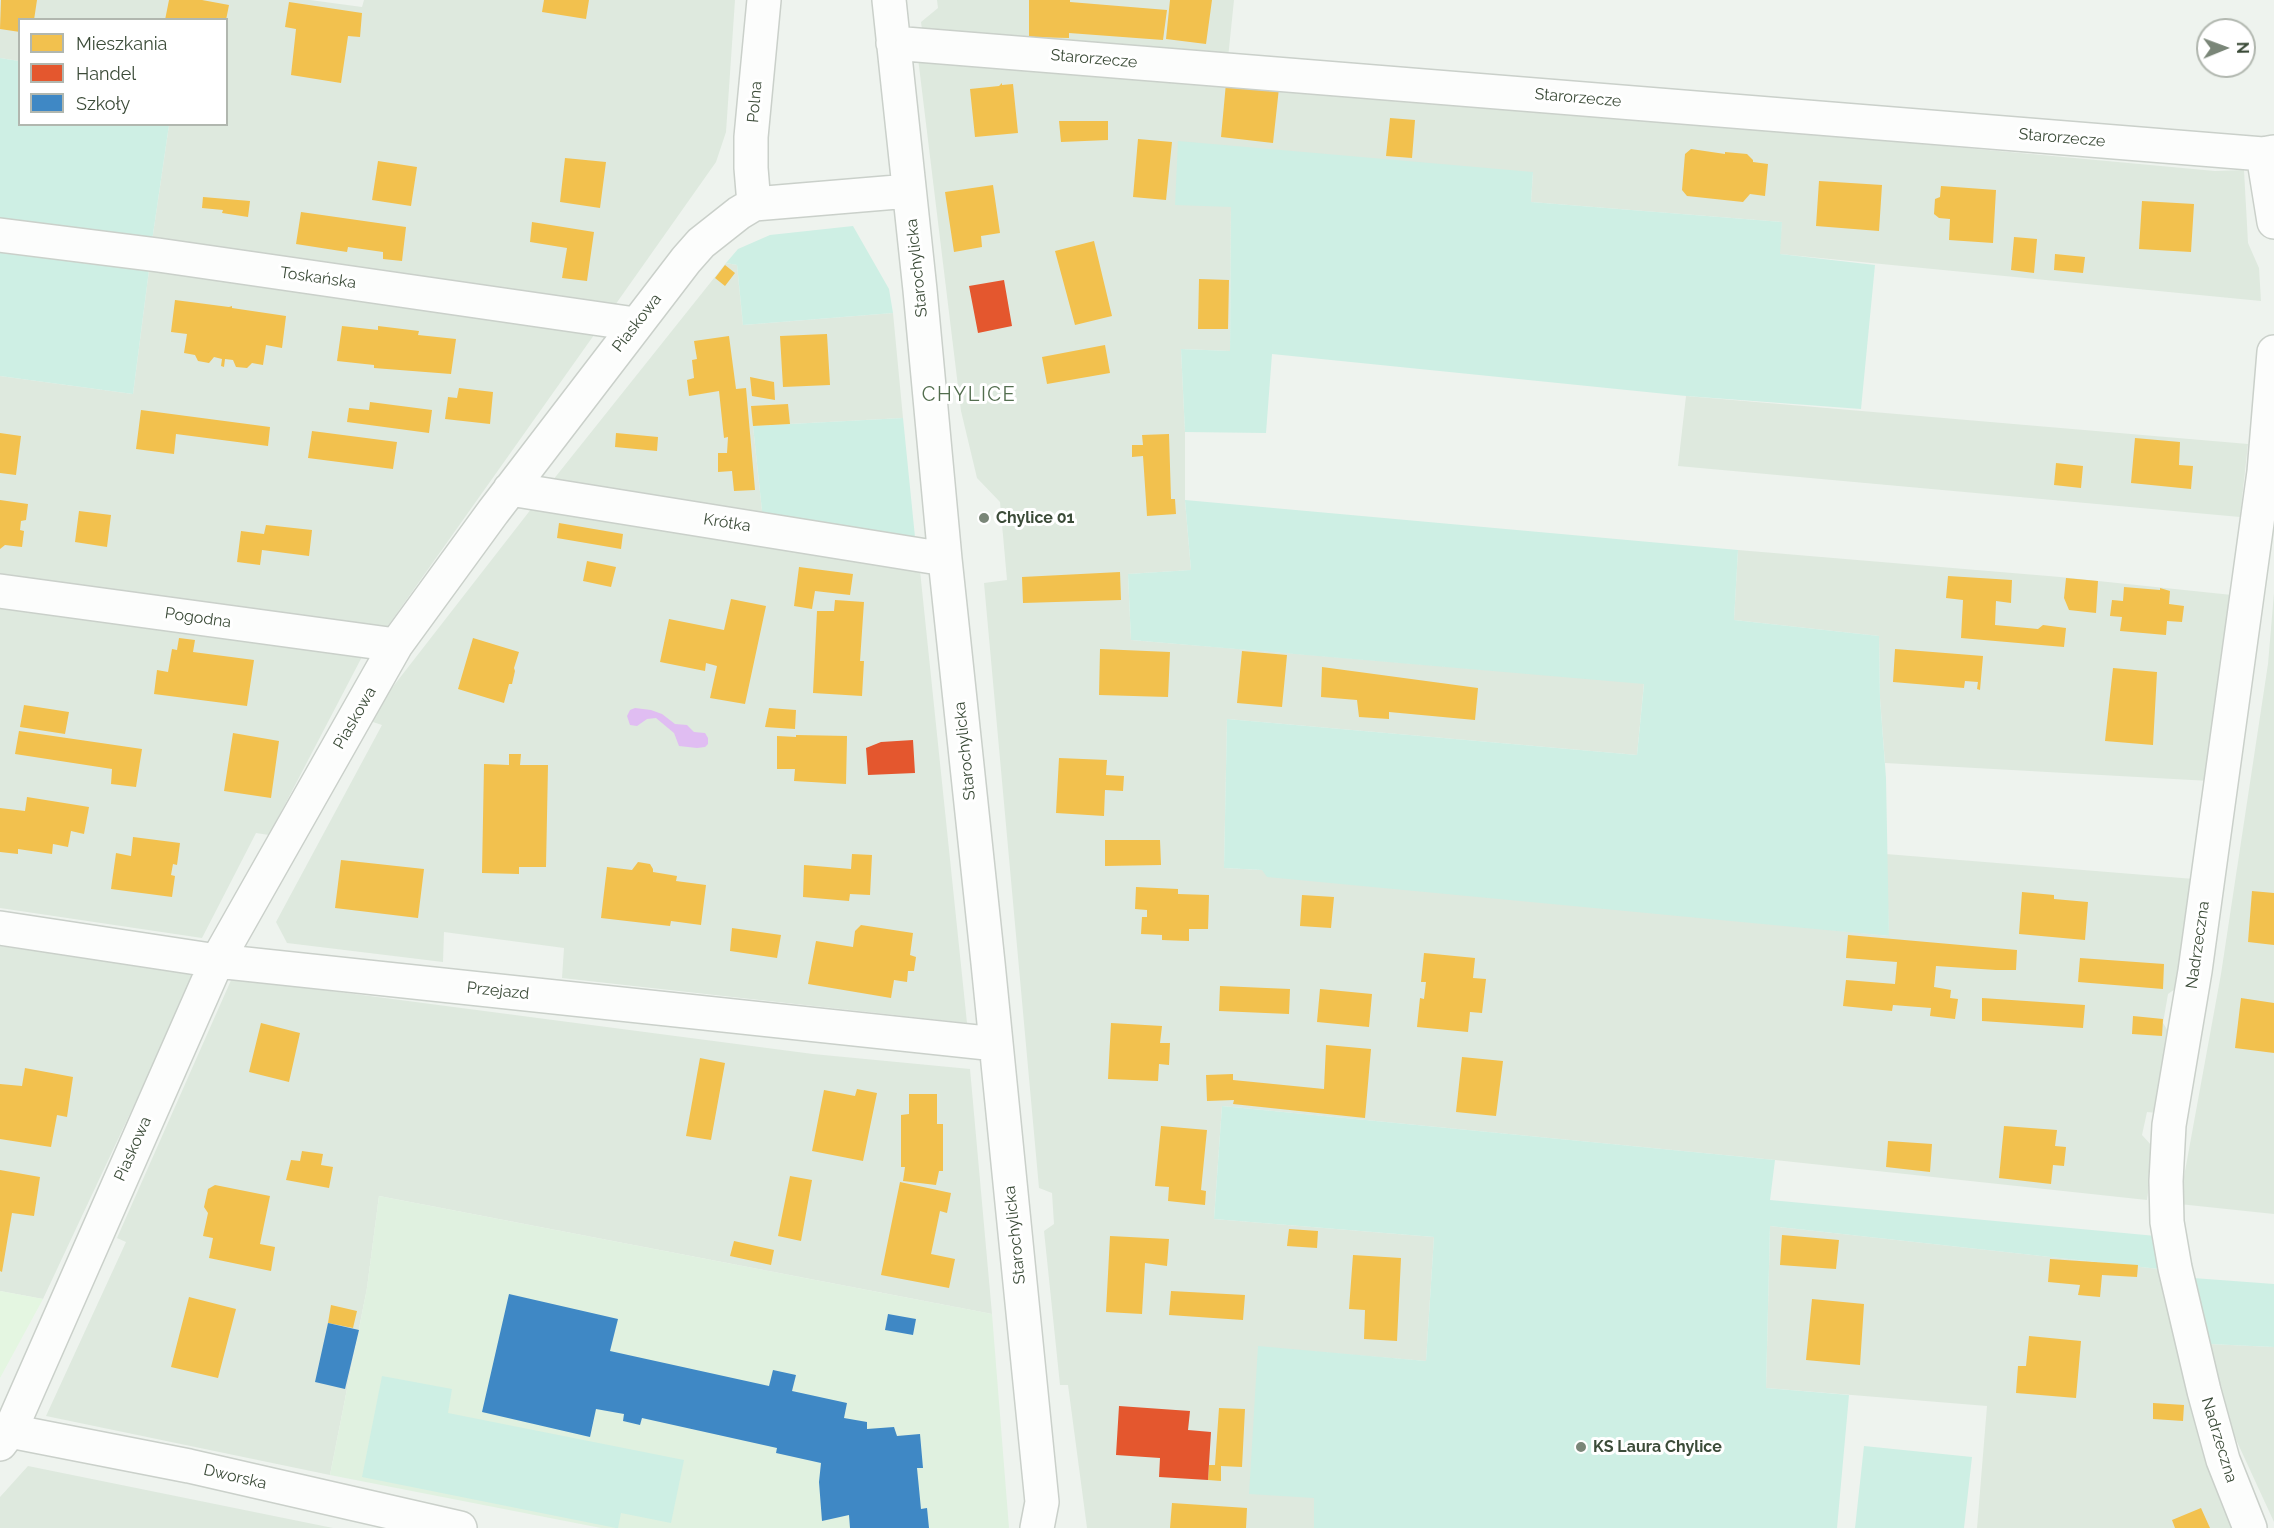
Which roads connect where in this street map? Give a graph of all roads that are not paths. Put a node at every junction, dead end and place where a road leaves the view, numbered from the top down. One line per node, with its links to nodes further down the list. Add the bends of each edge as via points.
1 (764, 0): 6 (street, Polna, via 752,137)
2 (889, 0): 3 (street, Starochylicka)
3 (893, 43): 4 (street, Starorzecze); 5 (street, Starochylicka)
4 (2268, 153): 7 (street)
5 (909, 191): 6 (street, Piaskowa); 12 (street, Starochylicka)
6 (754, 204): 9 (street, Piaskowa, via 701,243)
7 (2274, 222)
8 (0, 235): 9 (street, Toskańska)
9 (635, 324): 11 (street, Piaskowa)
10 (2274, 352): 21 (street, Nadrzeczna, via 2264,471 2195,971 2169,1125 2166,1180 2167,1222 2175,1268 2204,1391 2223,1460)
11 (510, 489): 12 (street, Krótka); 14 (street, Piaskowa)
12 (945, 559): 17 (street, Starochylicka)
13 (0, 591): 14 (street, Pogodna)
14 (396, 645): 16 (street, Piaskowa)
15 (0, 928): 16 (street, Przejazd)
16 (217, 961): 17 (street, Przejazd); 18 (street, Piaskowa)
17 (996, 1044): 19 (street, Starochylicka)
18 (5, 1437): 20 (street, Dworska, via 189,1466)
19 (1044, 1520)
20 (460, 1528)
21 (2250, 1528)

